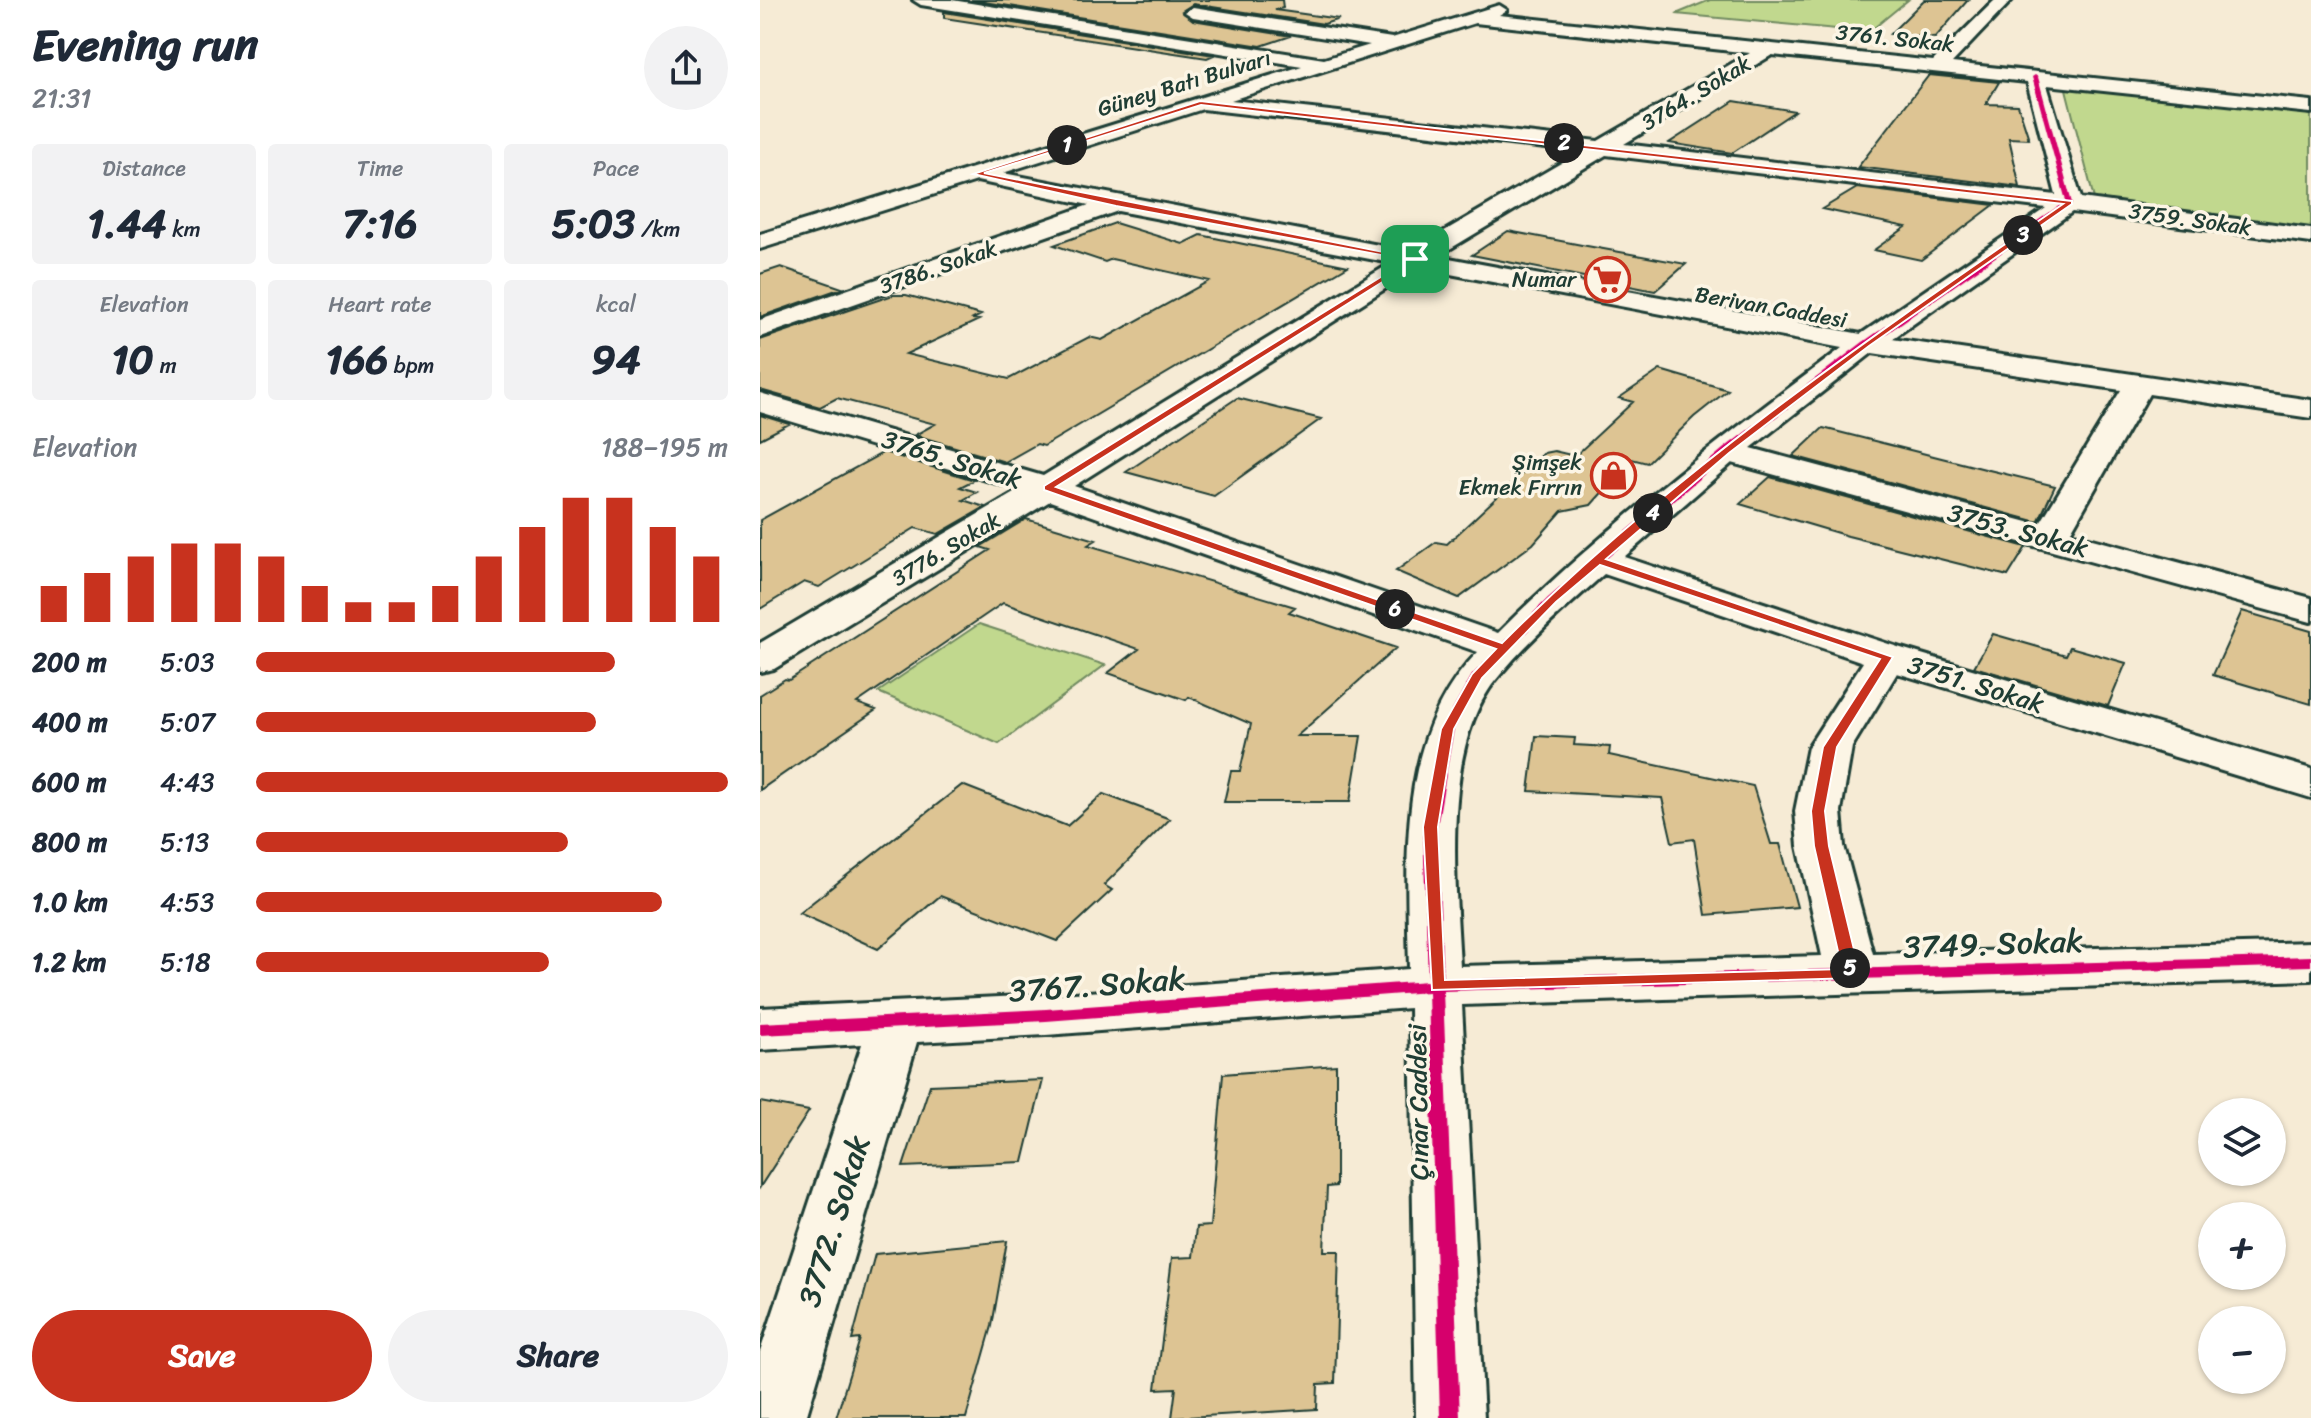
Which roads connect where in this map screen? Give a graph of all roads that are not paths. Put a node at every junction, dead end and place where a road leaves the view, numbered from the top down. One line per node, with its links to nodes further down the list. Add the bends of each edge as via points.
1 (921, 0): 9 (street)
2 (1530, 0): 4 (street, Güney Batı Bulvarı)
3 (2004, 0): 11 (street)
4 (1478, 9): 6 (street, Güney Batı Bulvarı); 7 (street, Güney Batı Bulvarı); 8 (street, 3761. Sokak)
5 (1180, 10): 6 (street)
6 (1363, 37): 7 (street); 9 (street, Güney Batı Bulvarı)
7 (1397, 43): 10 (street, Güney Batı Bulvarı)
8 (1769, 49): 11 (street, 3761. Sokak); 15 (street, 3764. Sokak)
9 (1293, 58): 10 (street); 19 (street, Güney Batı Bulvarı)
10 (1327, 64): 13 (street, Güney Batı Bulvarı)
11 (1938, 67): 12 (street, 3761. Sokak)
12 (2035, 77): 14 (street, 3761. Sokak); 17 (street)
13 (1200, 103): 15 (street, 3759. Sokak); 16 (street, Güney Batı Bulvarı)
14 (2311, 107)
15 (1604, 148): 17 (street, 3759. Sokak); 22 (street, 3764. Sokak)
16 (976, 174): 18 (street, Berivan Caddesi); 21 (street, Güney Batı Bulvarı)
17 (2070, 202): 20 (street, 3759. Sokak); 24 (street, Çınar Caddesi)
18 (1116, 204): 22 (street, Berivan Caddesi); 23 (street, 3786. Sokak)
19 (760, 220)
20 (2311, 236)
21 (760, 242)
22 (1415, 259): 24 (street, Berivan Caddesi); 29 (street, 3776. Sokak)
23 (760, 329)
24 (1866, 344): 25 (street, Berivan Caddesi); 28 (street, Çınar Caddesi)
25 (2139, 385): 27 (street, Berivan Caddesi); 30 (street)
26 (760, 402): 29 (street, 3765. Sokak)
27 (2311, 409)
28 (1726, 451): 30 (street, 3753. Sokak); 31 (street, Çınar Caddesi)
29 (1047, 488): 33 (street, 3765. Sokak); 35 (street, 3776. Sokak)
30 (2049, 538): 32 (street, 3753. Sokak)
31 (1598, 560): 33 (street, Çınar Caddesi); 34 (street, 3751. Sokak)
32 (2311, 610)
33 (1504, 648): 39 (street, Çınar Caddesi, via 1476,677 1448,729 1430,827)
34 (1887, 657): 36 (street, 3751. Sokak); 38 (street, via 1830,747 1818,811 1821,846)
35 (760, 660)
36 (2311, 784)
37 (2311, 961): 38 (street, 3749. Sokak)
38 (1852, 974): 39 (street, 3749. Sokak)
39 (1438, 986): 40 (street, 3767. Sokak); 43 (street, Çınar Caddesi)
40 (896, 1024): 41 (street, 3767. Sokak); 42 (street, 3772. Sokak)
41 (760, 1029)
42 (772, 1418)
43 (1450, 1418)

